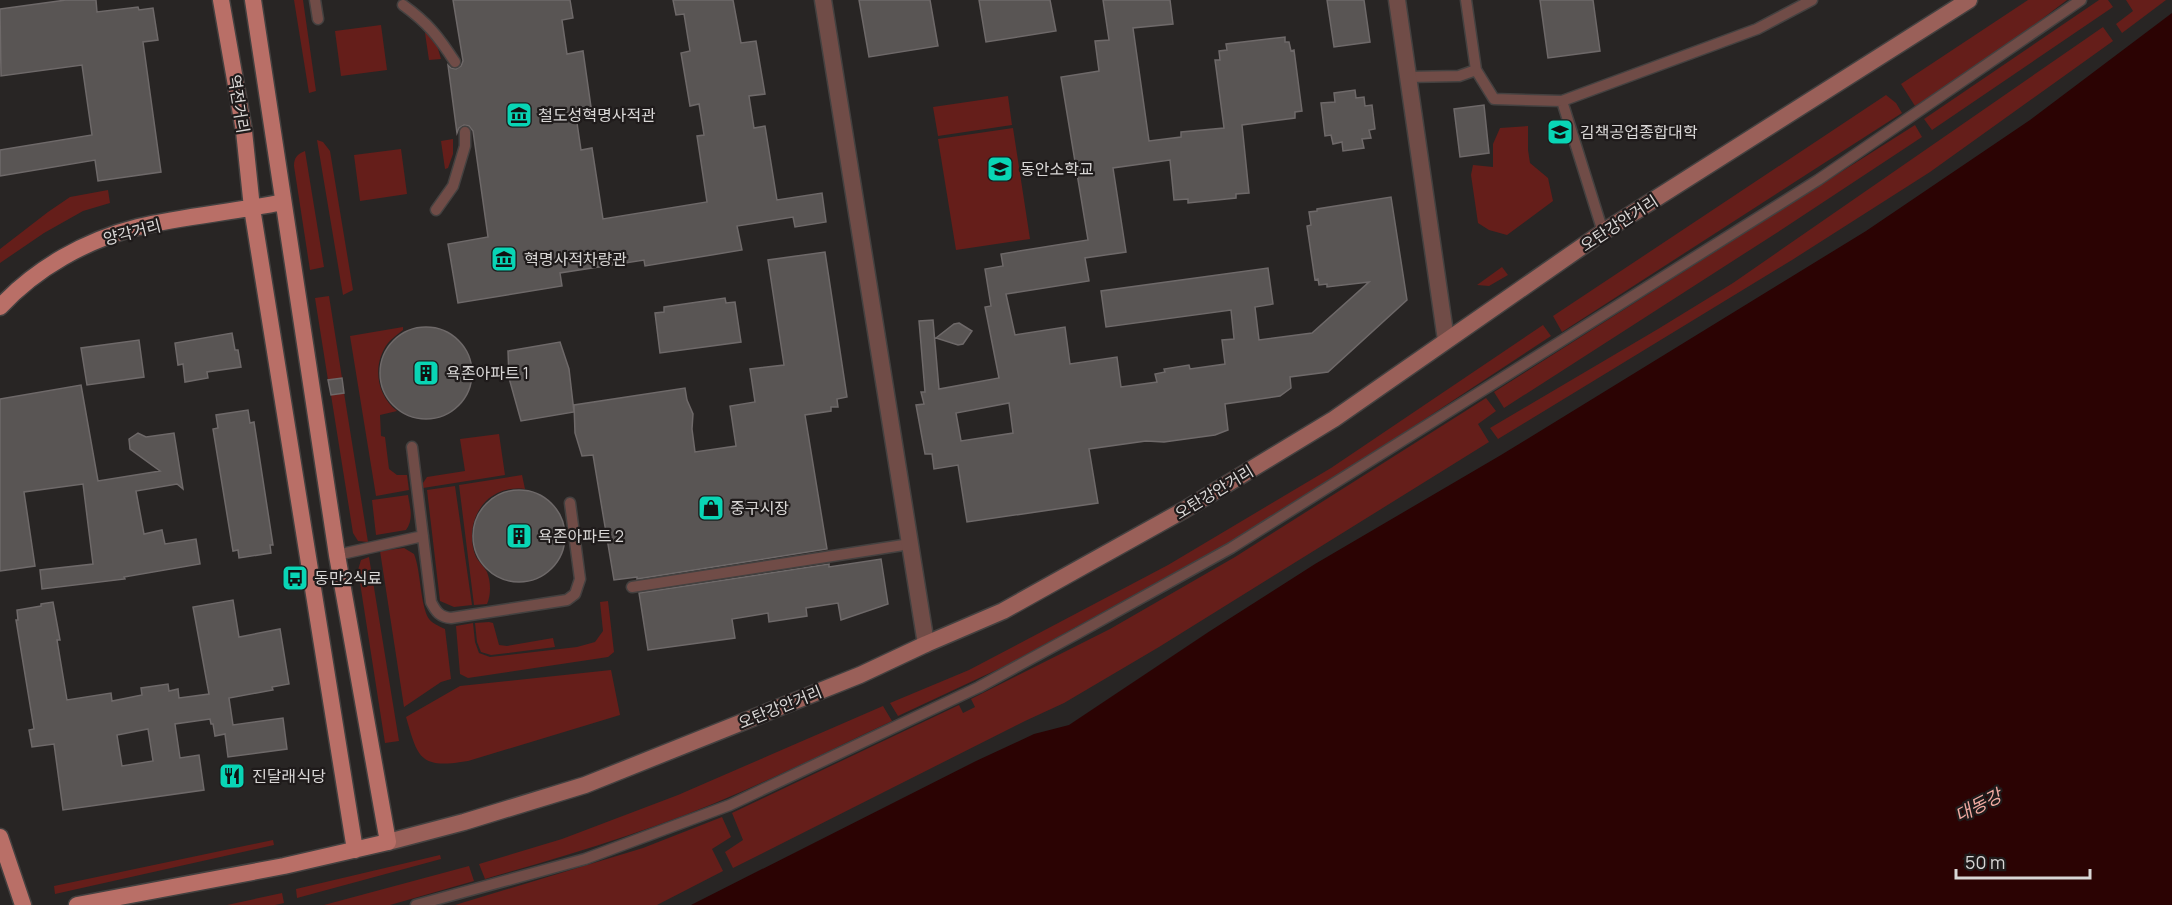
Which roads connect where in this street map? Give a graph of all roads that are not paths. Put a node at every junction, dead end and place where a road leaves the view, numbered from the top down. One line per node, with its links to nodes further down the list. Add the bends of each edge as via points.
1 (221, 0): 18 (main road, 역전거리, via 244,131)
2 (253, 0): 17 (main road, 역전거리)
3 (315, 0): 11 (lane)
4 (823, 0): 26 (street)
5 (1397, 0): 14 (street)
6 (1466, 0): 13 (lane)
7 (1812, 0): 15 (lane, via 1756,29)
8 (1969, 0): 20 (main road, 오탄강안거리)
9 (2081, 0): 35 (lane, via 1818,180 1231,548 979,687 730,804 585,859)
10 (403, 4): 12 (lane, via 436,33)
11 (318, 19)
12 (455, 62)
13 (1476, 70): 14 (lane, via 1459,76); 15 (lane, via 1494,99)
14 (1407, 77): 22 (street)
15 (1562, 101): 20 (lane)
16 (465, 132): 19 (lane, via 465,147 453,186)
17 (283, 202): 18 (main road, 양각거리); 27 (main road, 역전거리)
18 (252, 208): 21 (main road, 양각거리, via 138,228 99,240 52,265); 32 (main road, 역전거리)
19 (436, 210)
20 (1603, 232): 22 (main road, 오탄강안거리)
21 (0, 307)
22 (1446, 340): 29 (main road, 오탄강안거리, via 1334,419 1184,510 1003,611)
23 (412, 447): 25 (lane)
24 (570, 503): 25 (lane, via 580,579 575,594 567,600 443,617 431,603)
25 (423, 536): 27 (lane)
26 (910, 544): 28 (lane); 29 (street)
27 (338, 555): 31 (main road, 역전거리)
28 (632, 587)
29 (926, 644): 31 (main road, 오탄강안거리, via 860,675 585,785)
30 (0, 837): 33 (main road)
31 (388, 842): 32 (main road)
32 (355, 850): 34 (main road)
33 (23, 905)
34 (77, 905)
35 (416, 905)

